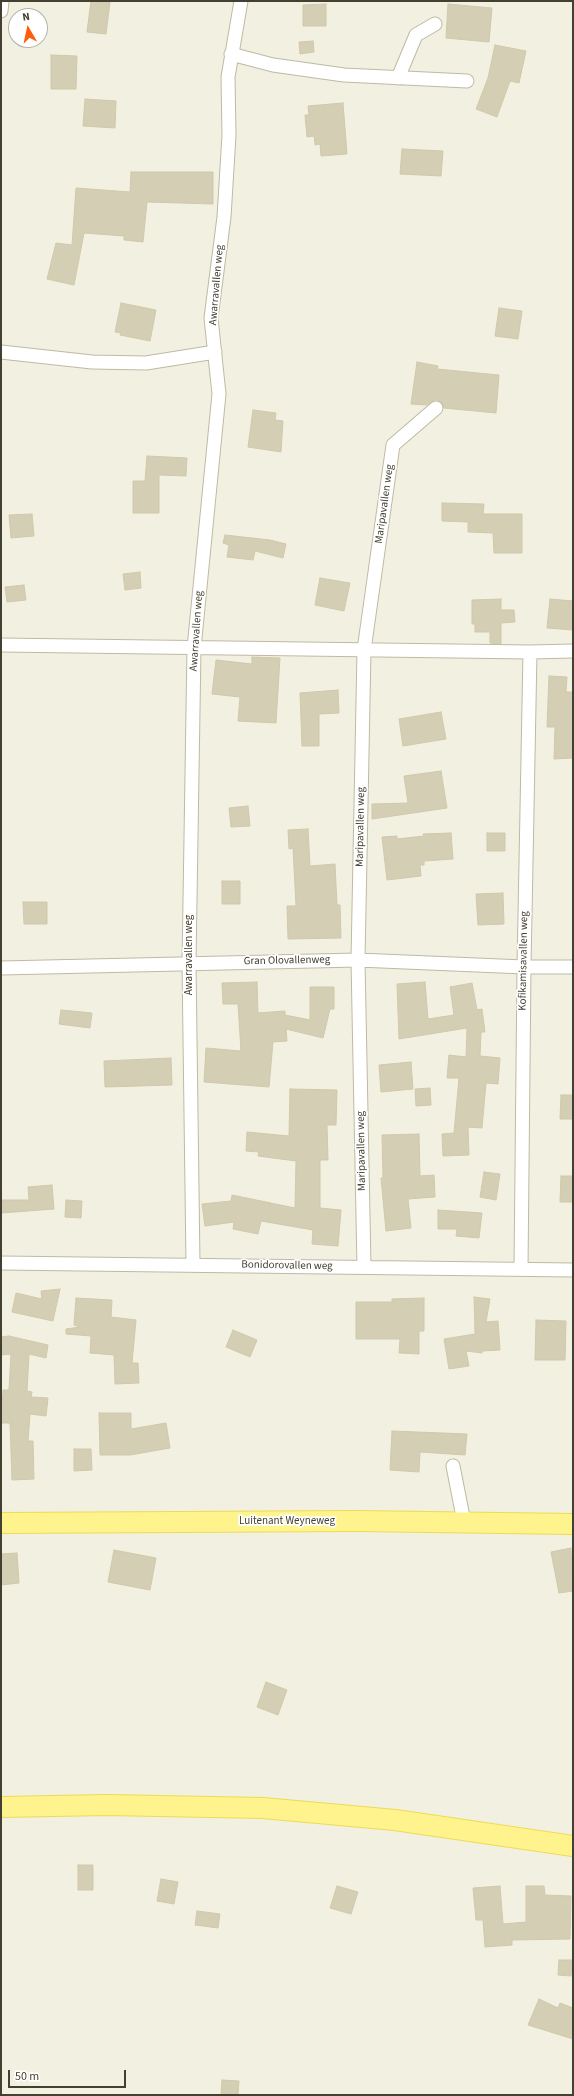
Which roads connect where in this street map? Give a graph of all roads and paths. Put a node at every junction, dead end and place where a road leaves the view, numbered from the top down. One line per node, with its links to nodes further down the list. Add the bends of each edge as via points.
1 (2, 1): 3 (street)
2 (241, 1): 5 (street, Awarravallen weg)
3 (1, 11)
4 (435, 24): 6 (street, via 416,34)
5 (231, 54): 6 (street, via 273,65 344,75); 9 (street, Awarravallen weg, via 228,77 229,135 224,217 212,318)
6 (398, 78): 7 (street)
7 (467, 81)
8 (1, 352): 9 (street, via 92,362 146,363)
9 (215, 352): 12 (street, Awarravallen weg, via 219,394)
10 (436, 408): 13 (street, Maripavallen weg, via 393,445)
11 (1, 645): 12 (street)
12 (194, 648): 13 (street); 17 (street, Awarravallen weg)
13 (364, 650): 15 (street); 16 (street, Maripavallen weg)
14 (573, 651): 15 (street)
15 (530, 652): 18 (street, Kofikamisavallen weg)
16 (358, 960): 17 (street, Gran Olovallenweg); 18 (street, Gran Olovallenweg); 23 (street, Maripavallen weg)
17 (189, 962): 20 (street, Gran Olovallenweg); 22 (street, Awarravallen weg)
18 (524, 967): 19 (street, Gran Olovallenweg); 24 (street, Kofikamisavallen weg)
19 (573, 967)
20 (1, 968)
21 (1, 1263): 22 (street, Bonidorovallen weg)
22 (192, 1264): 23 (street, Bonidorovallen weg)
23 (364, 1268): 24 (street, Bonidorovallen weg)
24 (521, 1269): 25 (street, Bonidorovallen weg)
25 (573, 1270)
26 (453, 1466): 27 (street)
27 (464, 1522): 28 (main road, Luitenant Weyneweg); 29 (main road, Luitenant Weyneweg)
28 (1, 1523)
29 (573, 1524)
30 (1, 1808): 31 (main road, via 106,1805 263,1808 395,1820)
31 (573, 1846)

